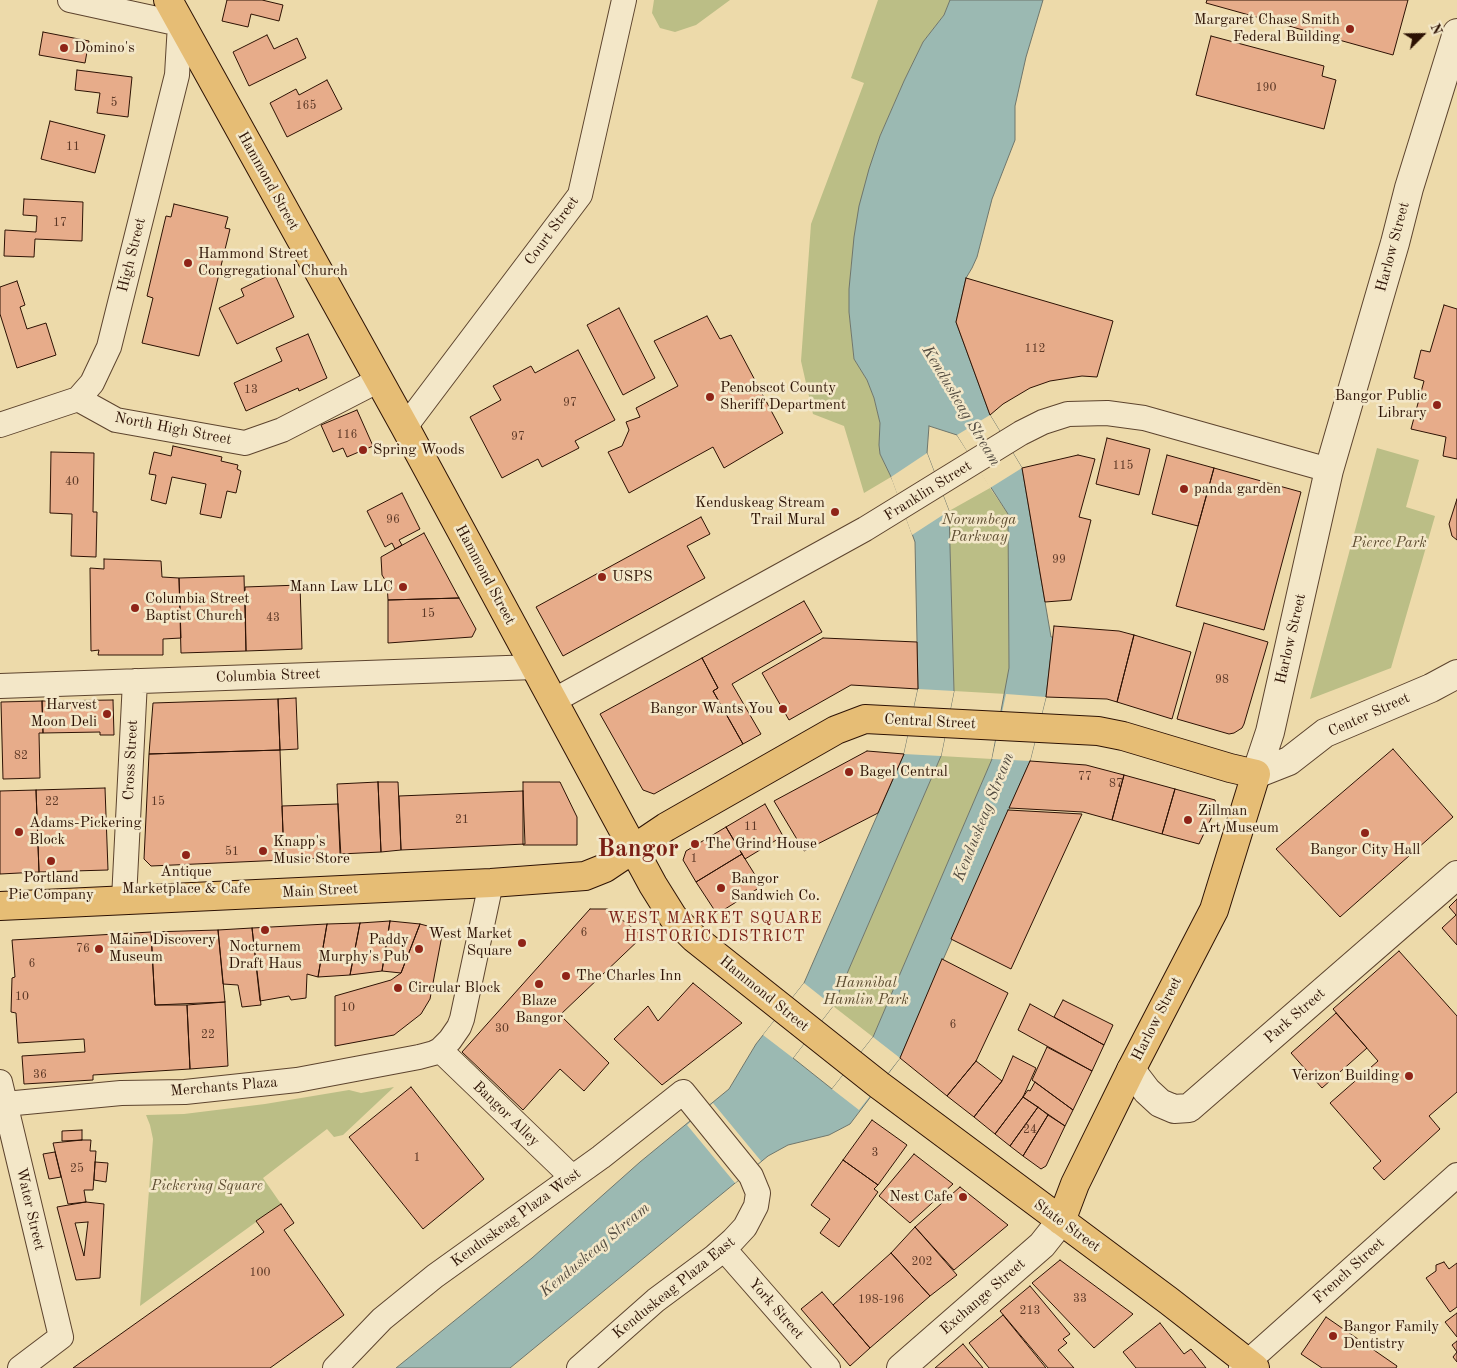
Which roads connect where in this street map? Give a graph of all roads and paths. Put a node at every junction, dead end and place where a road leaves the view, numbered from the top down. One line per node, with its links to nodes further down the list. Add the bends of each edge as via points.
1 (70, 0): 4 (street)
2 (168, 0): 4 (main road, Hammond Street)
3 (624, 0): 9 (street, Court Street, via 580,195)
4 (183, 12): 6 (main road, Hammond Street); 7 (street, High Street, via 177,75 109,347 92,383)
5 (1457, 33): 10 (street, Harlow Street, via 1408,188)
6 (379, 380): 7 (street, North High Street, via 282,430 246,443 116,420); 9 (main road, Hammond Street)
7 (78, 399): 8 (street)
8 (0, 425)
9 (405, 427): 11 (main road, Hammond Street)
10 (1329, 470): 15 (street, Franklin Street, via 1144,418 1108,413 1068,414 1037,425 865,530); 16 (street, Harlow Street, via 1270,732)
11 (535, 668): 13 (street, Columbia Street); 15 (main road, Hammond Street)
12 (1457, 674): 16 (street, Center Street, via 1325,733 1289,761)
13 (135, 681): 14 (street, Columbia Street); 20 (street, Cross Street)
14 (0, 686)
15 (553, 701): 17 (main road, Hammond Street)
16 (1256, 774): 17 (main road, Central Street, via 1110,733 865,719 846,725 666,827); 23 (main road, Harlow Street, via 1214,910)
17 (633, 850): 19 (main road, Main Street, via 586,876); 24 (main road, Hammond Street, via 673,916 694,938)
18 (1457, 875): 23 (street, Park Street, via 1189,1108 1174,1108 1160,1103)
19 (491, 883): 20 (main road, Main Street); 22 (street, via 462,1019 455,1034)
20 (124, 900): 21 (main road, Main Street)
21 (0, 906)
22 (440, 1050): 25 (street, Merchants Plaza, via 419,1057 297,1080 185,1092); 28 (street, Bangor Alley)
23 (1131, 1070): 29 (main road, Harlow Street, via 1075,1184)
24 (879, 1085): 29 (main road, State Street)
25 (3, 1093): 32 (street, Water Street, via 61,1337)
26 (700, 1114): 28 (street, Kenduskeag Plaza West, via 683,1092); 30 (street, Kenduskeag Plaza East, via 748,1172 758,1193 756,1206 745,1227)
27 (1457, 1175): 31 (street, French Street)
28 (572, 1178): 33 (street, Kenduskeag Plaza West, via 435,1276 382,1319)
29 (1062, 1221): 31 (main road, State Street); 36 (street, Exchange Street, via 1042,1245)
30 (724, 1249): 34 (street, Kenduskeag Plaza East, via 656,1300); 35 (street, York Street)
31 (1247, 1366)
32 (20, 1368)
33 (335, 1368)
34 (578, 1368)
35 (828, 1368)
36 (901, 1368)

